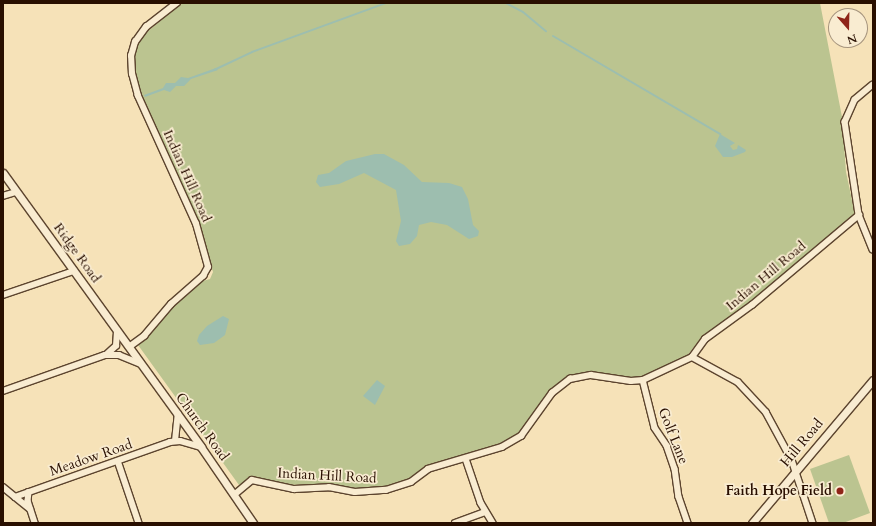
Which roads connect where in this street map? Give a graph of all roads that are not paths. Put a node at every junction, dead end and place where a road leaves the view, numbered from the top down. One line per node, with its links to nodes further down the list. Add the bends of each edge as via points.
1 (177, 3): 11 (street, Indian Hill Road, via 146,27 135,42 131,56 132,74 138,96 196,224 208,267 203,276 171,304 144,336)
2 (873, 85): 6 (street, via 855,100 845,122)
3 (3, 173): 4 (street, Ridge Road)
4 (16, 192): 5 (street); 8 (street, Ridge Road)
5 (3, 196)
6 (859, 215): 7 (street); 13 (street, Indian Hill Road, via 752,305 705,339)
7 (873, 249)
8 (74, 271): 9 (street); 10 (street, Ridge Road)
9 (3, 295)
10 (117, 330): 11 (street, Ridge Road); 12 (street, via 116,346)
11 (129, 347): 14 (street, Church Road)
12 (105, 355): 14 (street, via 119,355); 17 (street)
13 (692, 357): 15 (street, Indian Hill Road); 23 (street, via 725,373 750,392 773,422)
14 (141, 364): 18 (street, Church Road)
15 (643, 380): 21 (street, Indian Hill Road, via 631,382 592,375 570,380 552,393 521,436 502,447); 35 (street, Golf Lane, via 655,428 667,446 675,469 679,497)
16 (873, 380): 23 (street, Hill Road)
17 (3, 391)
18 (178, 414): 19 (street); 20 (street, Church Road)
19 (175, 441): 20 (street); 22 (street, Meadow Road)
20 (201, 447): 26 (street, Church Road)
21 (466, 459): 26 (street, Indian Hill Road, via 428,469 411,482 378,492 356,492 330,487 294,489 252,480); 29 (street)
22 (118, 461): 25 (street, Meadow Road); 31 (street)
23 (795, 472): 36 (street, Hill Road); 37 (street)
24 (3, 487): 27 (street)
25 (29, 492): 27 (street, Meadow Road); 28 (street)
26 (234, 495): 32 (street, Church Road)
27 (15, 497): 28 (street)
28 (30, 509): 30 (street)
29 (486, 512): 33 (street); 34 (street)
30 (35, 523)
31 (139, 523)
32 (253, 523)
33 (455, 523)
34 (492, 523)
35 (688, 523)
36 (752, 523)
37 (813, 523)

